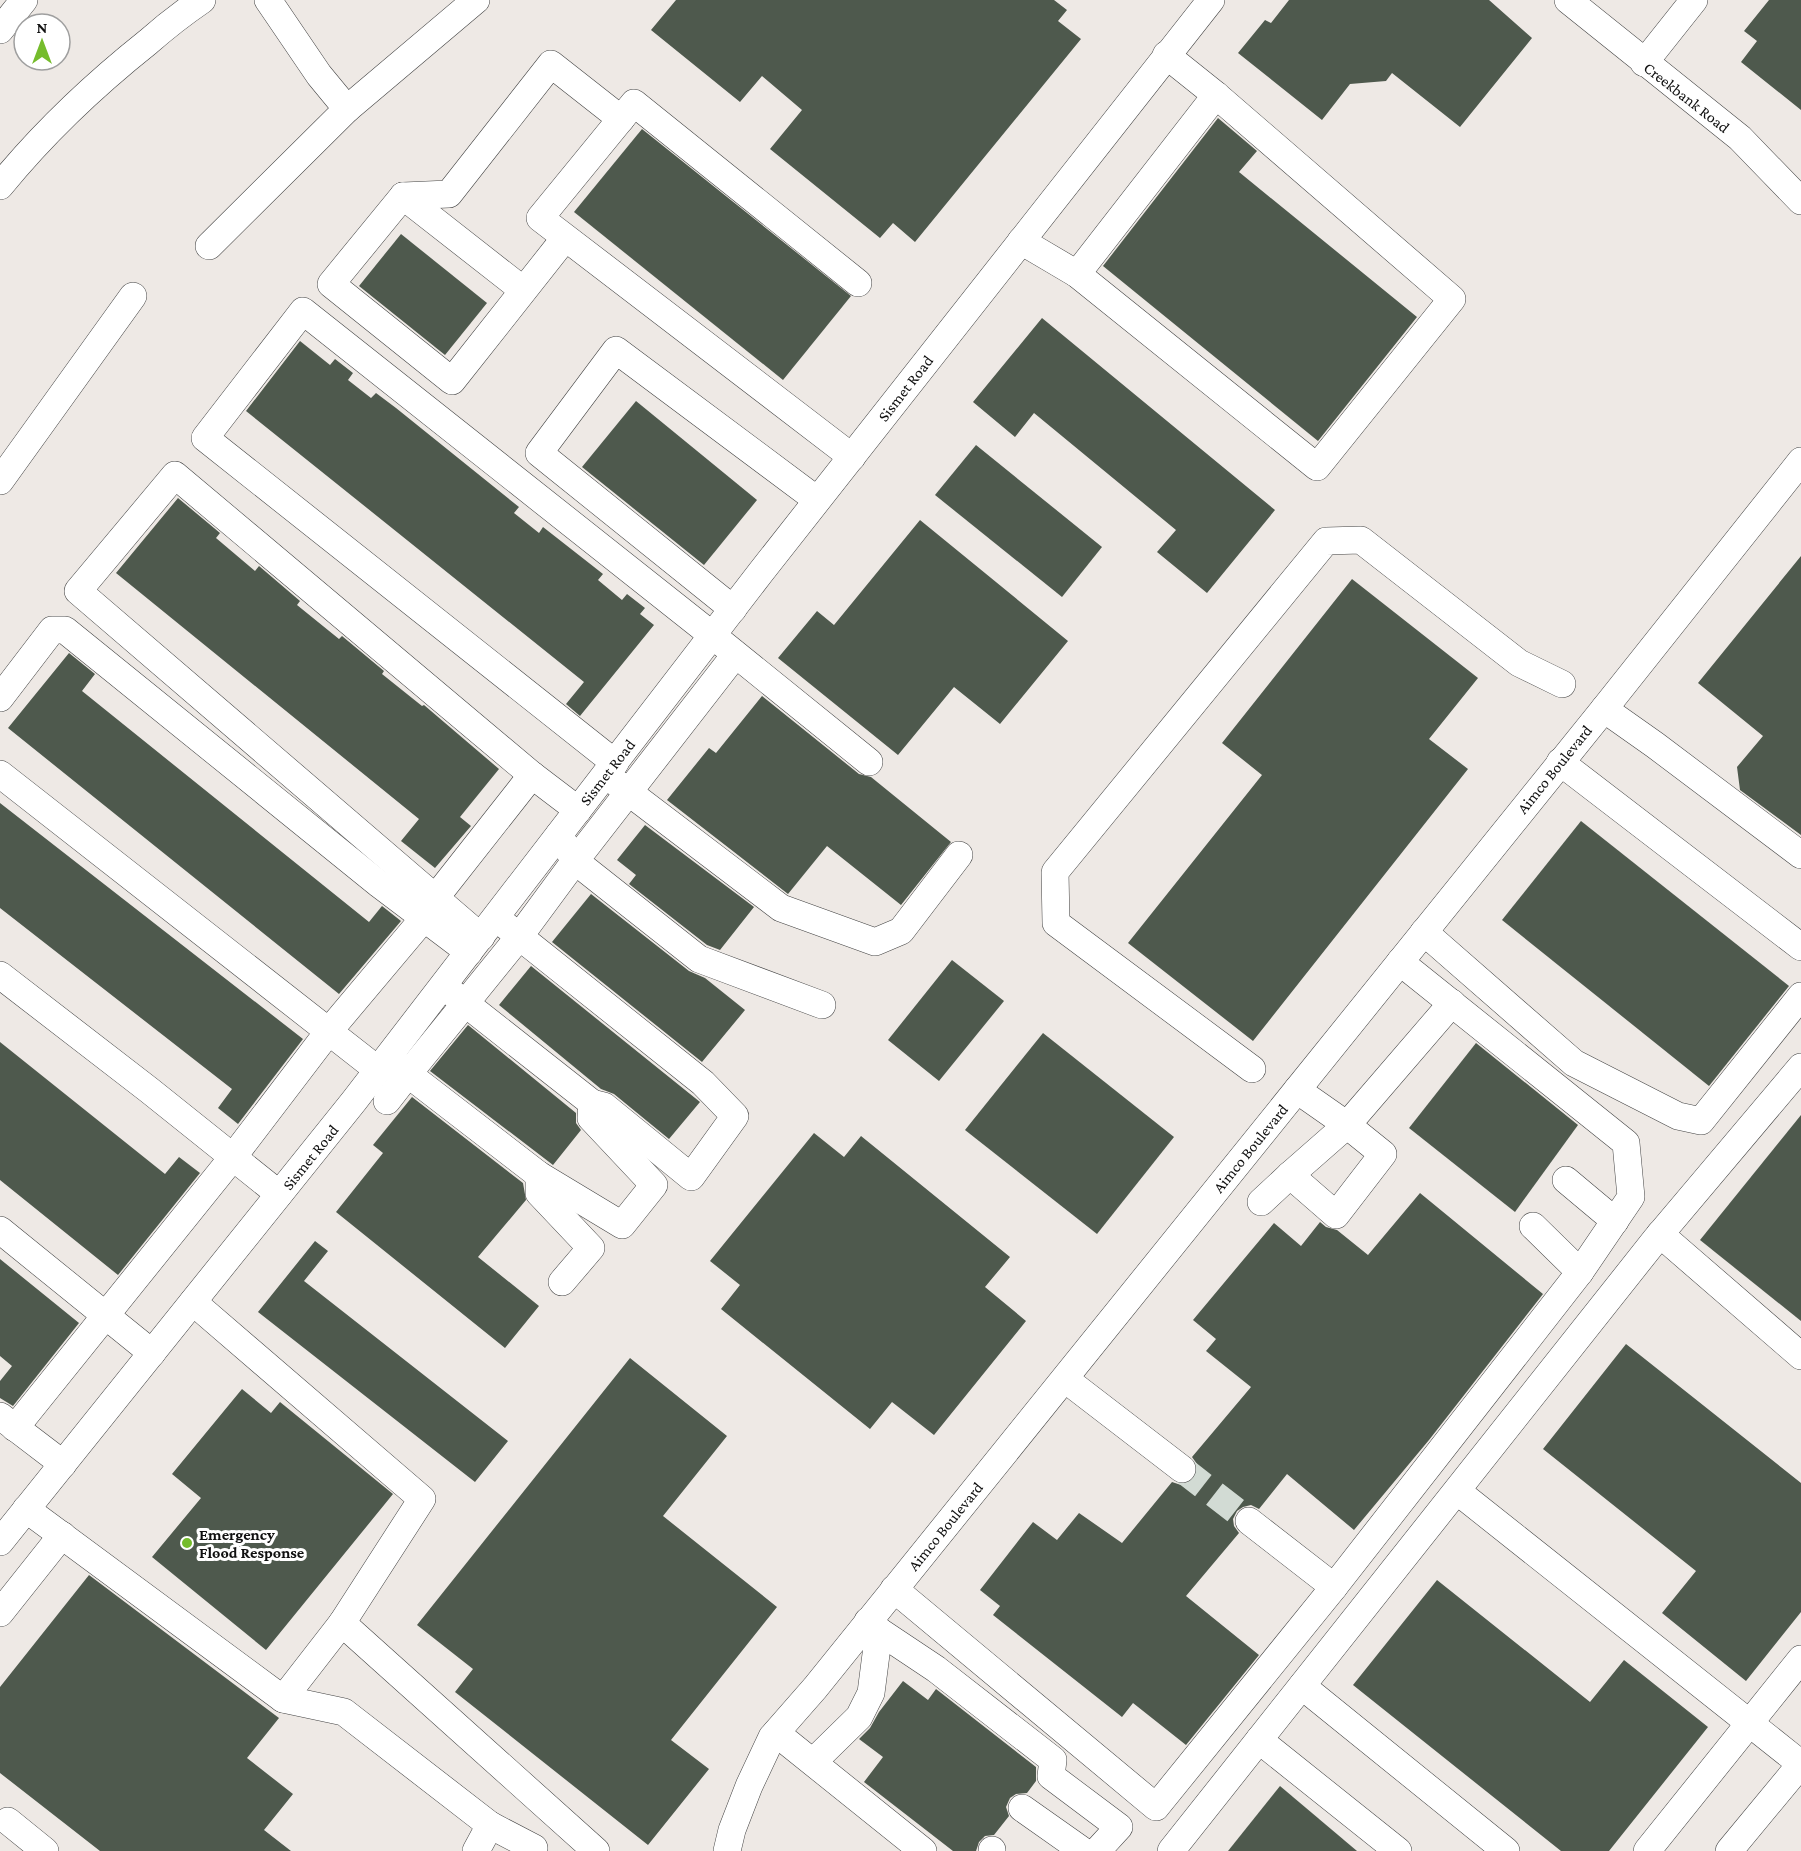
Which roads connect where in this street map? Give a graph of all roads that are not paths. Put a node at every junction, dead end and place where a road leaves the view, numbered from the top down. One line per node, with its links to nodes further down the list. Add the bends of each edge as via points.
1 (24, 0): 8 (street)
2 (268, 0): 12 (street)
3 (476, 0): 12 (street)
4 (1211, 0): 9 (street, Sismet Road)
5 (1568, 0): 10 (street, Creekbank Road)
6 (1694, 0): 10 (street)
7 (186, 5): 14 (street, via 73,106)
8 (0, 30)
9 (1166, 55): 11 (street); 18 (street, Sismet Road)
10 (1644, 63): 16 (street, Creekbank Road, via 1740,138)
11 (1216, 95): 20 (street); 20 (street, via 1452,299 1317,467)
12 (347, 109): 19 (street)
13 (621, 119): 15 (street, via 551,64 449,194); 17 (street, via 540,218); 21 (street, via 634,103)
14 (0, 186)
15 (403, 196): 22 (street); 22 (street, via 331,284 452,381)
16 (1800, 197)
17 (565, 238): 22 (street); 24 (street)
18 (1020, 241): 20 (street); 24 (street, Sismet Road)
19 (209, 246)
20 (1077, 274)
21 (858, 283)
22 (524, 290)
23 (133, 296): 26 (street)
24 (852, 456): 27 (street, Sismet Road)
25 (1801, 461): 33 (street, Aimco Boulevard)
26 (0, 481)
27 (817, 500): 28 (street, Sismet Road); 28 (street, via 616,350 538,453)
28 (733, 609): 29 (street, Sismet Road)
29 (712, 635): 30 (street); 34 (street, Sismet Road); 38 (street, via 303,311 205,438)
30 (735, 655): 35 (street); 36 (street)
31 (1562, 684): 62 (street, via 1519,663 1361,540 1326,541 1055,872 1056,923)
32 (0, 698): 47 (street, via 52,630 65,630 379,884)
33 (1604, 709): 37 (street, Aimco Boulevard); 45 (street)
34 (654, 712): 35 (street); 38 (street, Sismet Road)
35 (678, 729): 41 (street)
36 (868, 762)
37 (1560, 762): 48 (street, Aimco Boulevard); 51 (street)
38 (610, 769): 41 (street); 42 (street, Sismet Road)
39 (0, 774): 59 (street)
40 (532, 775): 42 (street); 47 (street); 47 (street, via 175,475 78,591)
41 (628, 792): 44 (street, via 781,908 875,942 901,931); 46 (street)
42 (578, 810): 43 (street, Sismet Road)
43 (559, 835): 46 (street); 49 (street, Sismet Road)
44 (959, 855)
45 (1801, 855)
46 (575, 861): 50 (street); 58 (street, via 699,959)
47 (430, 907): 49 (street); 59 (street)
48 (1424, 932): 52 (street, Aimco Boulevard); 55 (street, via 1574,1063 1678,1116 1701,1121)
49 (482, 935): 50 (street); 54 (street, Sismet Road)
50 (519, 937): 56 (street); 65 (street, via 703,1083 735,1116 691,1177 604,1106)
51 (1801, 947)
52 (1400, 962): 57 (street); 63 (street, Aimco Boulevard)
53 (0, 975): 67 (street)
54 (443, 985): 56 (street); 60 (street, Sismet Road)
55 (1801, 996)
56 (464, 1002): 60 (street); 65 (street)
57 (1452, 1003): 66 (street); 73 (street, via 1626,1143 1631,1197)
58 (822, 1005)
59 (329, 1031): 60 (street); 67 (street)
60 (392, 1067): 64 (street); 68 (street); 71 (street, Sismet Road)
61 (1801, 1067): 76 (street)
62 (1252, 1069)
63 (1296, 1090): 66 (street); 83 (street, Aimco Boulevard)
64 (387, 1101)
65 (592, 1103): 68 (street, via 591,1118 654,1185 622,1225)
66 (1347, 1125): 69 (street); 69 (street, via 1383,1154 1336,1215)
67 (233, 1157): 71 (street); 80 (street)
68 (538, 1175): 78 (street, via 538,1193 591,1248)
69 (1290, 1175): 72 (street)
70 (1566, 1180): 73 (street)
71 (279, 1194): 79 (street, Sismet Road)
72 (1261, 1202)
73 (1615, 1221): 77 (street)
74 (1533, 1226): 77 (street)
75 (0, 1230): 80 (street)
76 (1660, 1234): 82 (street); 87 (street)
77 (1580, 1272): 92 (street)
78 (562, 1282)
79 (193, 1302): 81 (street, Sismet Road); 95 (street, via 422,1499)
80 (106, 1315): 81 (street); 84 (street)
81 (152, 1353): 85 (street, Sismet Road)
82 (1801, 1356)
83 (1065, 1379): 86 (street); 93 (street, Aimco Boulevard)
84 (8, 1422): 85 (street)
85 (63, 1464): 88 (street, Sismet Road)
86 (1182, 1469)
87 (1457, 1491): 98 (street); 100 (street)
88 (26, 1509): 90 (street); 91 (street, Sismet Road)
89 (1249, 1521): 92 (street)
90 (62, 1535): 94 (street); 99 (street)
91 (0, 1542)
92 (1334, 1587): 93 (street, via 1156,1807)
93 (894, 1589): 96 (street, Aimco Boulevard)
94 (0, 1613)
95 (342, 1623): 99 (street); 111 (street)
96 (874, 1626): 101 (street, Aimco Boulevard); 103 (street, via 871,1693 859,1717); 115 (street, via 1053,1760 1051,1776 1119,1827)
97 (1801, 1659): 100 (street)
98 (1302, 1686): 102 (street); 118 (street)
99 (283, 1699): 107 (street, via 344,1712)
100 (1750, 1724): 104 (street); 119 (street)
101 (776, 1733): 103 (street); 112 (street, Aimco Boulevard, via 749,1786)
102 (1259, 1740): 116 (street); 117 (street)
103 (813, 1762): 113 (street)
104 (1801, 1764): 120 (street)
105 (1022, 1808): 114 (street)
106 (8, 1821): 109 (street)
107 (489, 1825): 108 (street); 110 (street)
108 (535, 1850)
109 (45, 1851)
110 (476, 1851)
111 (596, 1851)
112 (727, 1851)
113 (923, 1851)
114 (1083, 1851)
115 (1097, 1851)
116 (1172, 1851)
117 (1398, 1851)
118 (1506, 1851)
119 (1647, 1851)
120 (1729, 1851)

